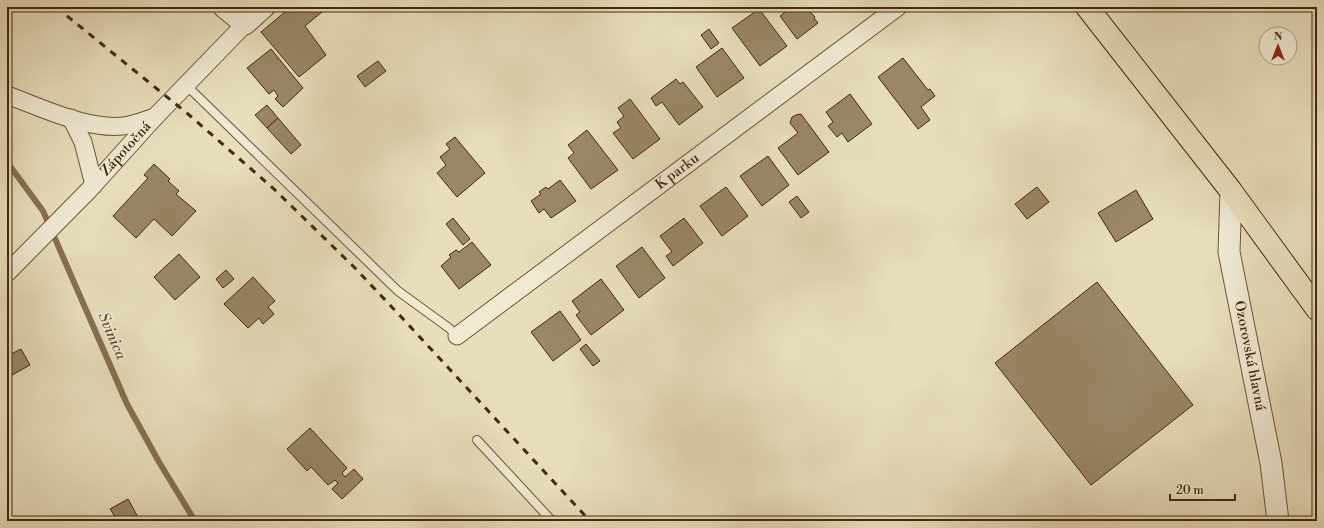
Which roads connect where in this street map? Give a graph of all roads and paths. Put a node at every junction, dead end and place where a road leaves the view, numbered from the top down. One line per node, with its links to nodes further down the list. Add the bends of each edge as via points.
1 (224, 7): 5 (street)
2 (264, 7): 5 (street)
3 (898, 7): 14 (street, K parku)
4 (1087, 7): 11 (main road)
5 (245, 24): 6 (street, Zápotočná)
6 (186, 86): 8 (street, Zápotočná); 14 (lane, via 398,291)
7 (7, 95): 9 (street)
8 (155, 117): 9 (street, via 128,125 98,126); 10 (street, Zápotočná)
9 (71, 118): 10 (street, via 83,142)
10 (92, 188): 12 (street, Zápotočná)
11 (1231, 191): 13 (main road); 17 (street, Ozorovská hlavná, via 1229,252 1270,463)
12 (8, 272)
13 (1317, 308)
14 (457, 336)
15 (477, 440): 16 (lane)
16 (552, 521)
17 (1278, 521)

